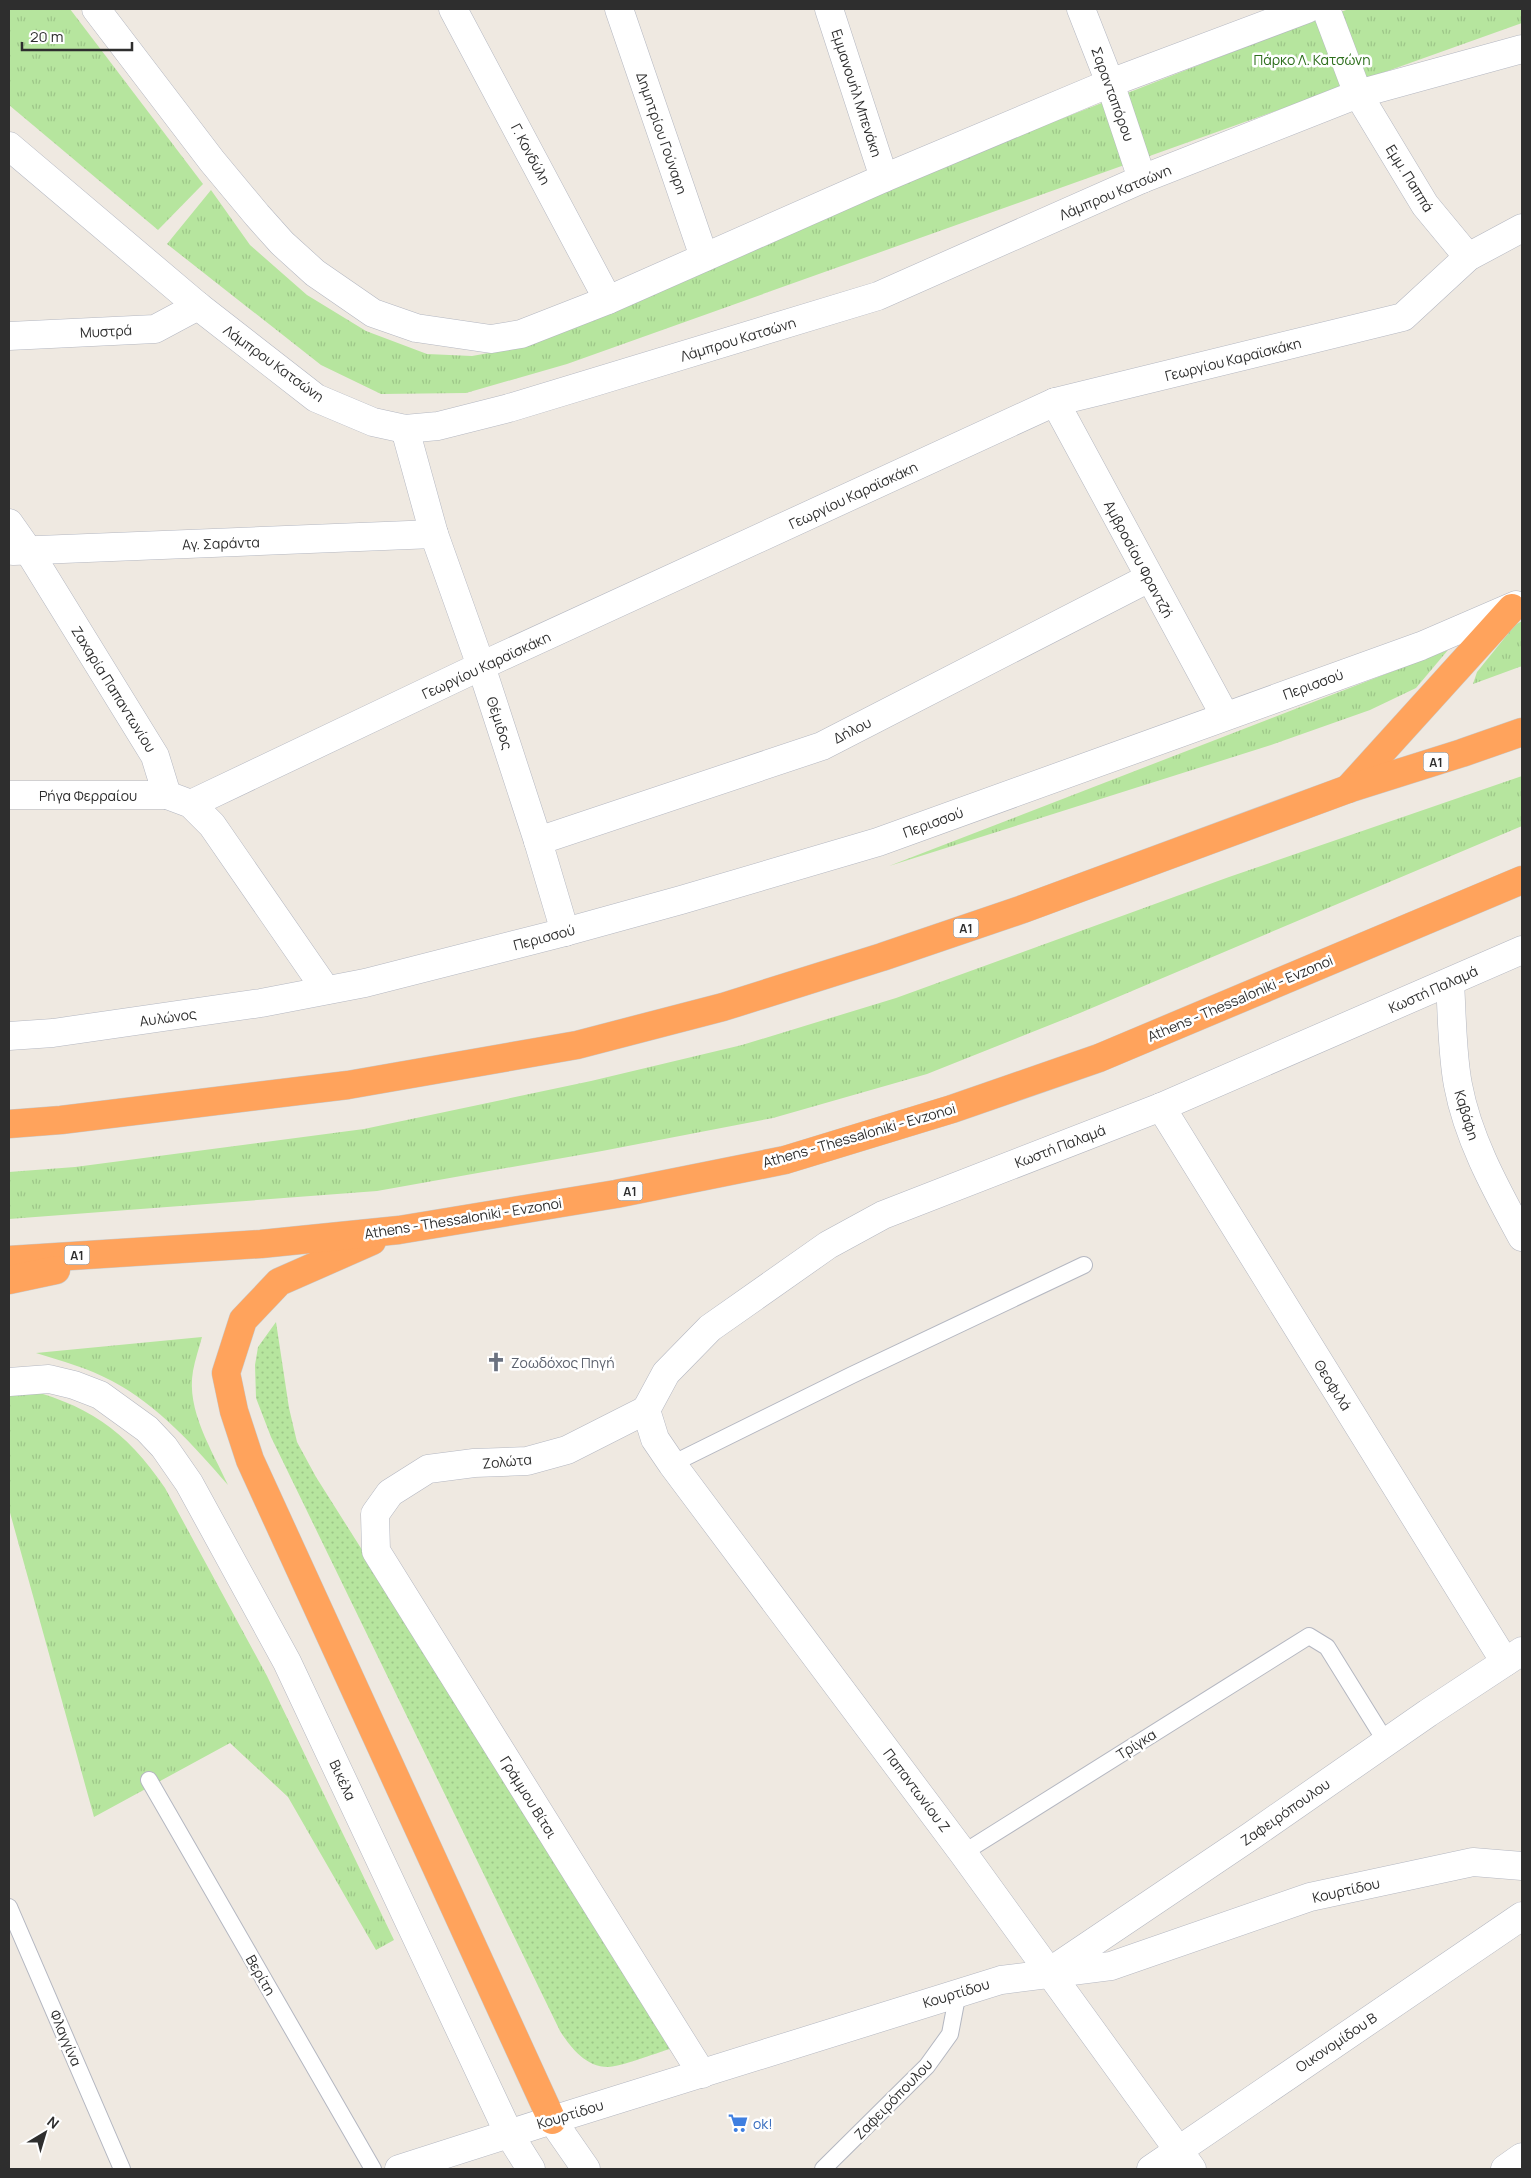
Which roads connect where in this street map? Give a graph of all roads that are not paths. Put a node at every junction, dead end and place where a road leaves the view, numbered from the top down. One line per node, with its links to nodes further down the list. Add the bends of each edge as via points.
1 (96, 9): 17 (street, via 257,216 315,273 374,313 416,328 491,339 521,334)
2 (453, 9): 17 (street, Γ. Κονδύλη)
3 (619, 9): 15 (street, Δημητρίου Γούναρη)
4 (829, 9): 12 (street, Εμμανουήλ Μπενάκη)
5 (1081, 9): 9 (street, Σαρανταπόρου)
6 (1307, 9): 9 (street)
7 (1326, 9): 10 (street, Εμμ. Παππά)
8 (1522, 49): 10 (street, Λάμπρου Κατσώνη)
9 (1110, 83): 12 (street); 13 (street, Σαρανταπόρου)
10 (1358, 94): 13 (street, Λάμπρου Κατσώνη); 16 (street, Εμμ. Παππά, via 1425,205)
11 (9, 146): 18 (street, Λάμπρου Κατσώνη)
12 (884, 178): 15 (street)
13 (1142, 179): 21 (street, Λάμπρου Κατσώνη, via 878,296 510,408 438,426)
14 (1522, 228): 16 (street, Γεωργίου Καραϊσκάκη)
15 (704, 257): 17 (street)
16 (1468, 257): 20 (street, Γεωργίου Καραϊσκάκη, via 1404,317)
17 (608, 300)
18 (198, 306): 19 (street, Μυστρά, via 155,329); 21 (street, Λάμπρου Κατσώνη, via 316,398 373,422)
19 (9, 336)
20 (1055, 402): 25 (street, Αμβροσίου Φραντζή); 27 (street, Γεωργίου Καραϊσκάκη)
21 (405, 429): 23 (street, Θέμιδος)
22 (9, 524): 24 (street, Ζαχαρία Παπαντωνίου)
23 (434, 534): 24 (street, Αγ. Σαράντα); 27 (street, Θέμιδος)
24 (18, 551): 32 (street, Ζαχαρία Παπαντωνίου, via 155,756)
25 (1149, 578): 28 (street, Αμβροσίου Φραντζή); 33 (street, Δήλου, via 822,746)
26 (1517, 605): 28 (street, Περισσού, via 1421,646); 30 (highway)
27 (482, 666): 32 (street, Γεωργίου Καραϊσκάκη); 33 (street, Θέμιδος)
28 (1225, 716): 35 (street, Περισσού, via 878,842)
29 (1522, 732): 30 (highway, Α1)
30 (1348, 789): 41 (highway, Α1, via 1042,902 882,957 723,1007 577,1046 348,1086)
31 (9, 795): 32 (street, Ρήγα Φερραίου)
32 (179, 800): 38 (street, Ζαχαρία Παπαντωνίου, via 212,825)
33 (538, 841): 35 (street, Θέμιδος)
34 (1522, 880): 42 (highway, Athens - Thessaloniki - Evzonoi / Α1, via 1099,1058 952,1109 785,1160 616,1194)
35 (565, 932): 38 (street, Περισσού)
36 (1522, 950): 37 (street, Κωστή Παλαμά)
37 (1450, 982): 40 (street, Κωστή Παλαμά); 43 (street, Καβάφη, via 1458,1085 1471,1133)
38 (326, 990): 39 (street, Αυλώνος, via 261,1003 54,1033)
39 (9, 1036)
40 (1160, 1108): 49 (street, Κωστή Παλαμά, via 883,1215 828,1245 710,1328 666,1372); 52 (street, Θεοφιλά)
41 (9, 1124)
42 (399, 1230): 44 (highway, Athens - Thessaloniki - Evzonoi / Α1, via 261,1244); 62 (highway, via 279,1282 243,1320 226,1373 250,1460)
43 (1522, 1236)
44 (145, 1251): 45 (highway, Athens - Thessaloniki - Evzonoi / Α1); 47 (highway)
45 (9, 1260)
46 (1084, 1264): 50 (lane)
47 (9, 1280)
48 (9, 1382): 63 (street, Βικέλα, via 49,1379 100,1395 147,1429 189,1483 287,1662)
49 (646, 1410): 50 (street, Παπαντωνίου Ζ, via 655,1439); 51 (street, Ζολώτα, via 567,1450 527,1461 428,1468 390,1493)
50 (672, 1464): 55 (street, Παπαντωνίου Ζ)
51 (375, 1514): 61 (street, Γράμμου Βίτσι, via 376,1551)
52 (1513, 1656): 53 (street, Ζαφειρόπουλου)
53 (1386, 1742): 55 (lane, Τρίγκα, via 1327,1647 1309,1636); 59 (street, Ζαφειρόπουλου)
54 (149, 1780): 67 (lane, Βερίτη)
55 (963, 1853): 59 (street, Παπαντωνίου Ζ)
56 (1522, 1866): 59 (street, Κουρτίδου, via 1473,1862 1310,1897 1111,1966)
57 (9, 1906): 66 (lane, Φλαγγίνα)
58 (1522, 1916): 65 (street, Οικονομίδου Β)
59 (1049, 1973): 60 (street, Κουρτίδου, via 1001,1980); 65 (street, Παπαντωνίου Ζ)
60 (958, 1992): 61 (street, Κουρτίδου); 71 (lane, Ζαφειρόπουλου, via 950,2034 927,2066)
61 (702, 2074): 62 (street, Κουρτίδου)
62 (552, 2120): 63 (street, Κουρτίδου); 70 (street)
63 (509, 2134): 68 (street, Κουρτίδου); 69 (street, Βικέλα)
64 (1522, 2157): 73 (street)
65 (1186, 2159): 72 (street, Οικονομίδου Β)
66 (122, 2169)
67 (373, 2169)
68 (399, 2169)
69 (531, 2169)
70 (586, 2169)
71 (823, 2169)
72 (1151, 2169)
73 (1505, 2169)

